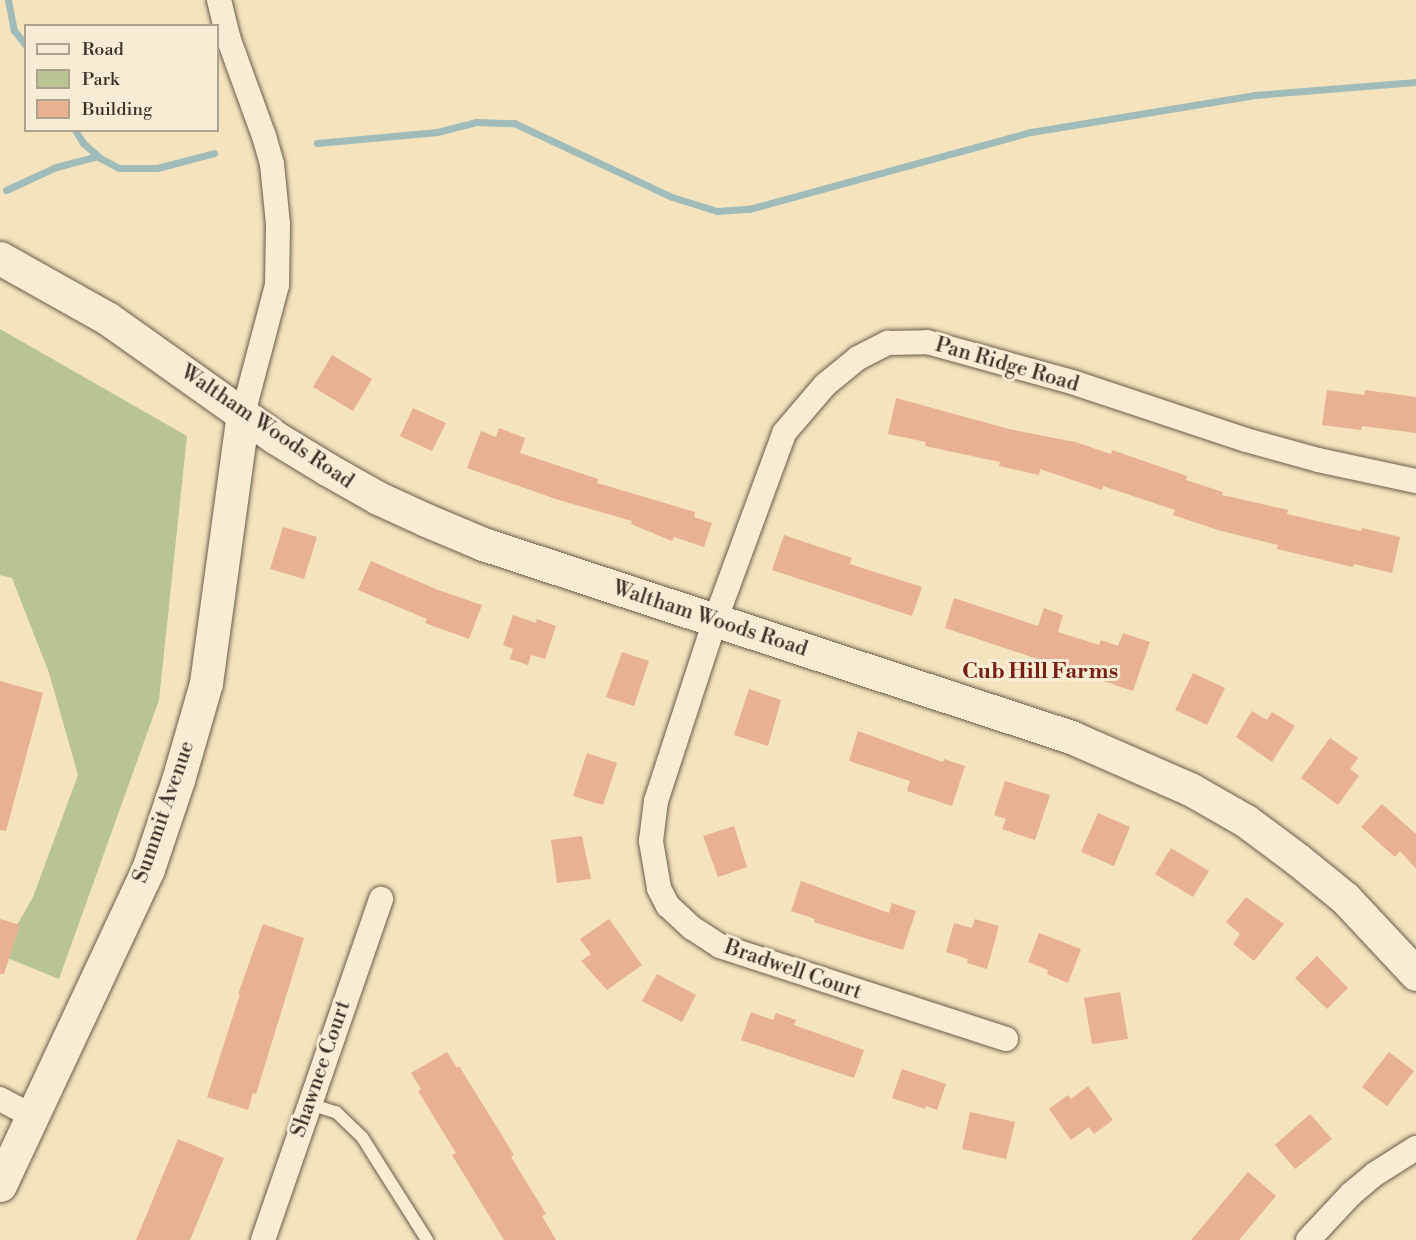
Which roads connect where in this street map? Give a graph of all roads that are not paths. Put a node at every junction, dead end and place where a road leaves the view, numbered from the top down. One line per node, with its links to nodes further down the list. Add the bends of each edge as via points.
1 (219, 0): 3 (street, via 229,40 267,145 278,224 277,285)
2 (0, 258): 3 (street, Waltham Woods Road, via 107,318)
3 (243, 414): 5 (street, Waltham Woods Road, via 327,469 426,520 483,544); 11 (street, Summit Avenue, via 206,683 178,780 148,869)
4 (1416, 481): 5 (street, Pan Ridge Road, via 1246,441 970,352 927,342 888,343 858,358 825,385 784,433)
5 (715, 621): 7 (street, Waltham Woods Road, via 1071,738 1190,789 1246,822 1345,898); 8 (street, Bradwell Court, via 652,820 653,862 668,906 720,946)
6 (381, 899): 10 (street, Shawnee Court)
7 (1416, 974)
8 (1006, 1039)
9 (0, 1099): 11 (street)
10 (309, 1104): 14 (street, Shawnee Court); 15 (lane, via 336,1112 362,1137)
11 (32, 1116): 13 (street, Summit Avenue)
12 (1416, 1148): 16 (street, via 1359,1187)
13 (0, 1185)
14 (263, 1240)
15 (427, 1240)
16 (1308, 1240)

